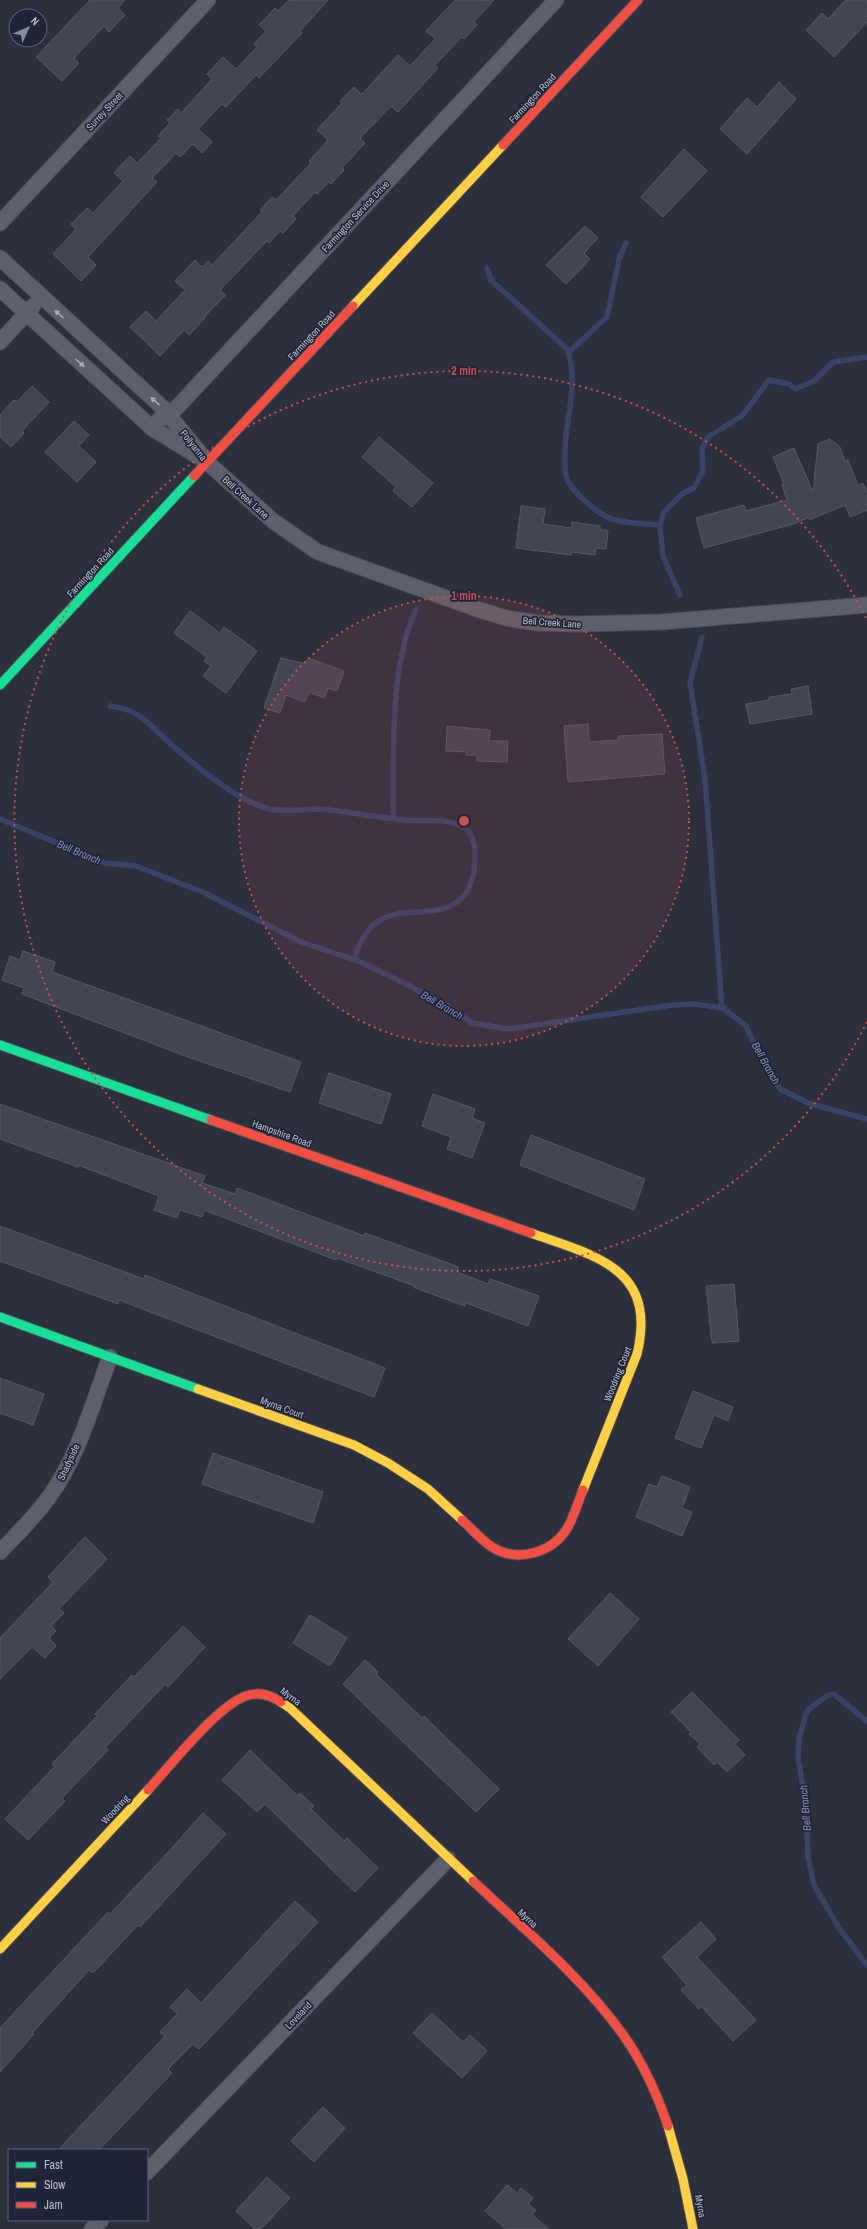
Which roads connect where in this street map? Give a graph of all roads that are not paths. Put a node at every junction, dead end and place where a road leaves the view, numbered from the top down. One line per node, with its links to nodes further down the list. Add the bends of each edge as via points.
1 (208, 0): 4 (street, Surrey Street)
2 (556, 0): 10 (street, Farmington Service Drive)
3 (638, 0): 12 (street, Farmington Road)
4 (0, 223)
5 (0, 258): 7 (street, Pollyanna)
6 (0, 289): 8 (street, Pollyanna)
7 (41, 298): 8 (street); 10 (street, Pollyanna, one-way to 7)
8 (26, 313): 9 (street); 11 (street, Pollyanna, one-way to 11)
9 (0, 342)
10 (170, 415): 11 (street, Farmington Service Drive); 12 (street, Pollyanna)
11 (152, 428): 12 (street, Pollyanna)
12 (208, 463): 13 (street, Bell Creek Lane, via 273,521 318,552 506,618 537,623 661,622); 14 (street, Farmington Road)
13 (867, 605)
14 (0, 685)
15 (0, 1045): 16 (street, Hampshire Road)
16 (538, 1236): 20 (street, Woodring Court, via 595,1256 622,1274 636,1294 642,1312 643,1330 637,1354 568,1527 553,1545)
17 (0, 1318): 18 (street, Myrna Court)
18 (110, 1357): 19 (street, Shadyside, via 61,1480 37,1513); 20 (street, Myrna Court, via 354,1445 428,1489 492,1547 511,1555)
19 (0, 1552)
20 (533, 1554)
21 (254, 1694): 22 (street, Myrna, via 275,1697 290,1708); 23 (street, Woodring, via 231,1704 214,1719)
22 (448, 1859): 24 (street, Loveland); 27 (street, Myrna, via 564,1968 599,2004 625,2038 646,2074 662,2111 687,2192)
23 (0, 1949)
24 (148, 2171)
25 (100, 2221): 26 (street)
26 (92, 2229)
27 (693, 2229)

